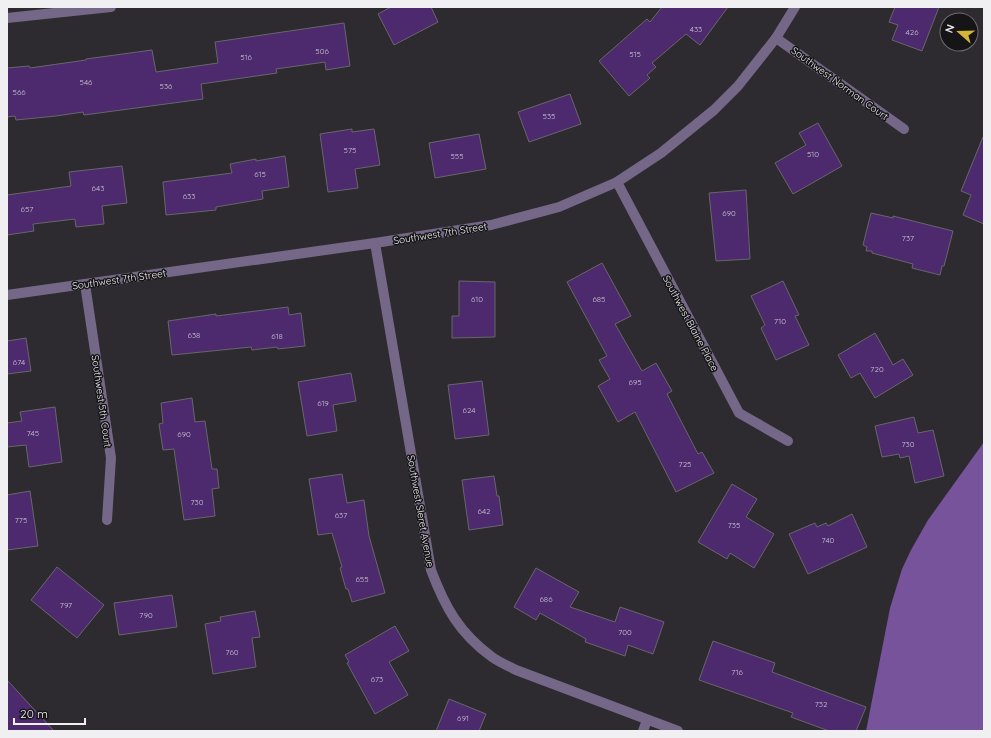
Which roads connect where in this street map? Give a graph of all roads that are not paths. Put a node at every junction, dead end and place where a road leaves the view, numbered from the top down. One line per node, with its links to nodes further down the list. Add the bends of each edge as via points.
1 (111, 7): 3 (street)
2 (795, 7): 5 (street, Southwest 7th Street)
3 (100, 8): 4 (street)
4 (7, 18)
5 (776, 38): 6 (street, Southwest Norman Court); 7 (street, Southwest 7th Street, via 738,86 714,110 661,153)
6 (904, 129)
7 (617, 182): 8 (street, Southwest 7th Street, via 559,207 491,225); 11 (street, Southwest Blaine Place, via 739,413)
8 (375, 243): 9 (street, Southwest 7th Street); 13 (street, Southwest Sleret Avenue, via 431,570 440,596 454,619 472,640 493,657 516,670)
9 (85, 284): 10 (street, Southwest 7th Street); 12 (street, Southwest 5th Court, via 111,458)
10 (7, 294)
11 (788, 441)
12 (107, 520)
13 (647, 720): 14 (street); 15 (street, Southwest Sleret Avenue)
14 (643, 731)
15 (678, 731)

